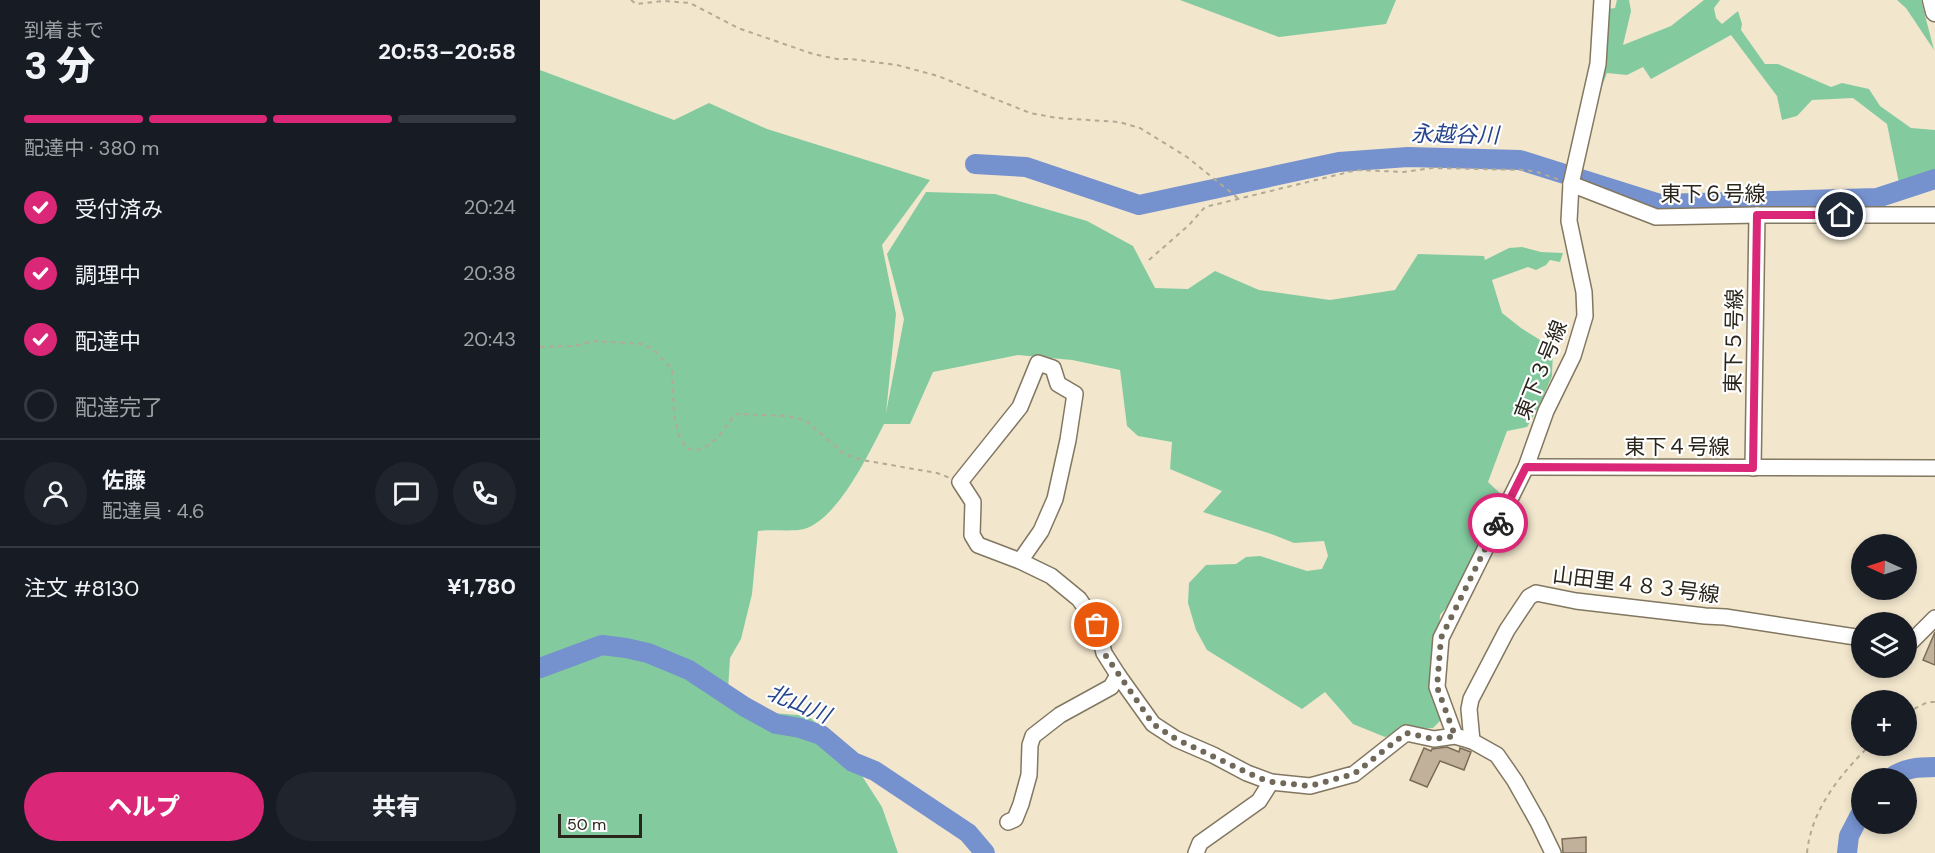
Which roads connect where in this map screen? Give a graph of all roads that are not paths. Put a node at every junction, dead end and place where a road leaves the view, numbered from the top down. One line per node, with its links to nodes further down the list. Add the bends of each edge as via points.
1 (1602, 0): 4 (street, 東下３号線, via 1598,64)
2 (1932, 0): 3 (main road)
3 (1935, 12)
4 (1572, 179): 5 (street, 東下６号線, via 1656,217); 7 (street, 東下３号線, via 1569,221 1585,316 1573,356 1546,411)
5 (1757, 215): 6 (street, 東下６号線); 8 (street, 東下５号線)
6 (1935, 215)
7 (1526, 467): 8 (street, 東下４号線); 15 (street, 東下３号線, via 1441,638 1437,687)
8 (1753, 468): 9 (street, 東下４号線)
9 (1935, 468)
10 (1020, 561): 10 (street, via 978,545 972,535 973,502 960,482 1020,407 1038,363 1053,368 1058,384 1075,394 1055,499 1041,531); 14 (street, via 1051,576 1079,599 1097,625 1104,653)
11 (1935, 618): 13 (street)
12 (1851, 636): 16 (street, 山田里４８３号線, via 1536,593 1529,597 1507,630 1471,699)
13 (1917, 636)
14 (1118, 675): 17 (street, via 1153,724 1176,739); 18 (street, via 1111,687 1060,715 1033,736 1025,792 1015,819)
15 (1455, 736): 16 (street); 17 (street, via 1434,739 1406,733 1354,774 1310,786)
16 (1472, 741): 20 (street, via 1497,755)
17 (1271, 782): 19 (street, via 1259,801 1200,843)
18 (1008, 822)
19 (1196, 853)
20 (1553, 853)

